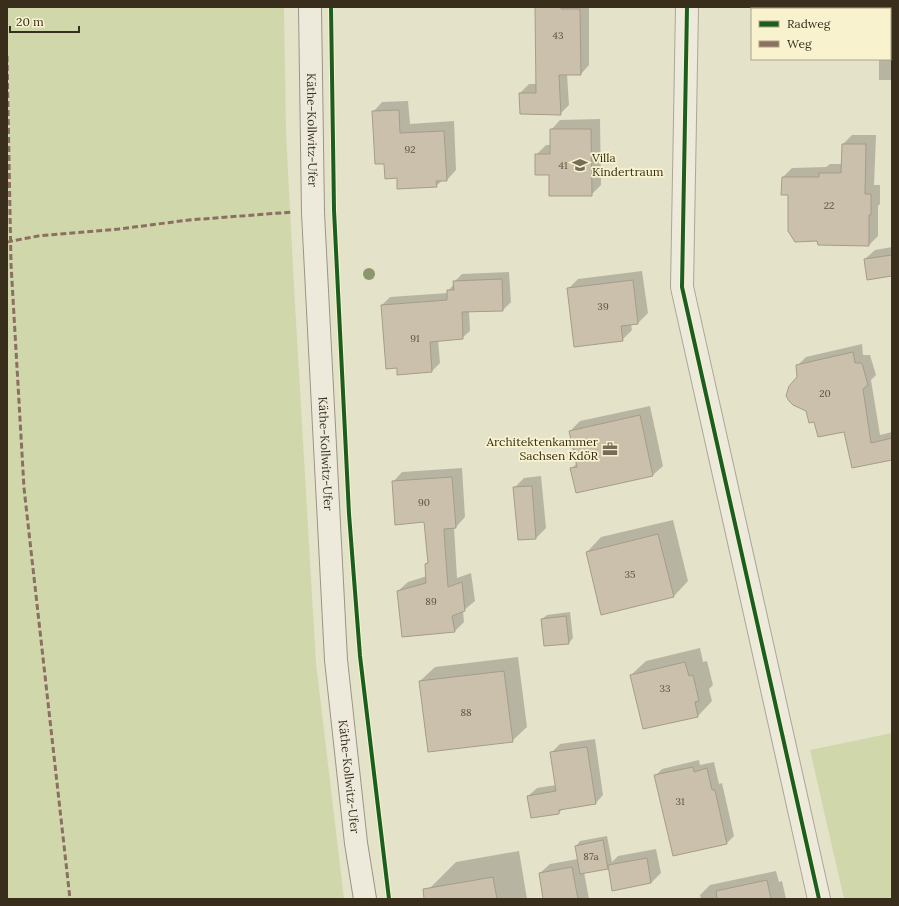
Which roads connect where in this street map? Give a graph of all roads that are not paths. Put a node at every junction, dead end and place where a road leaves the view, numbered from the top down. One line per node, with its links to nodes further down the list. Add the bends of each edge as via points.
1 (310, 7): 3 (street, Käthe-Kollwitz-Ufer, via 313,213 336,660 356,843)
2 (687, 7): 4 (street, via 682,287)
3 (365, 899)
4 (819, 899)

